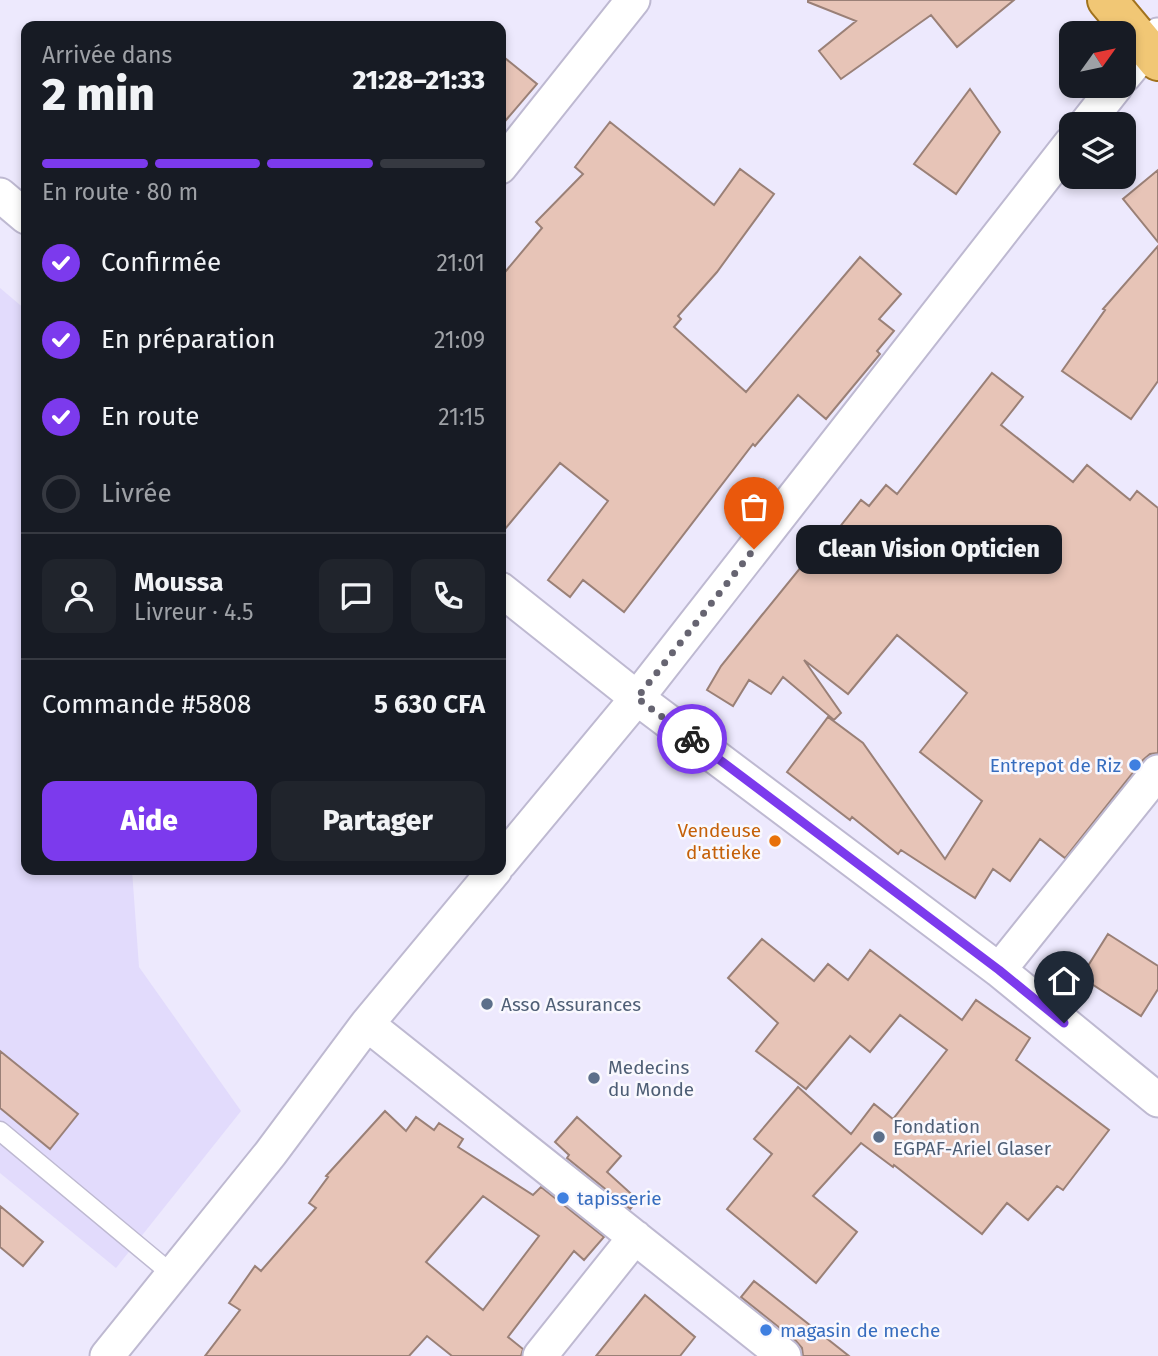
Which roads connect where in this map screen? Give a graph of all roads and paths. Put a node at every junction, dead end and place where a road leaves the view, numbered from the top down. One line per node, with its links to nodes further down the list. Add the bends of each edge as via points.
1 (1107, 0): 3 (main road)
2 (630, 1): 7 (street)
3 (1146, 55)
4 (1107, 98): 5 (street)
5 (1095, 112)
6 (1059, 158): 11 (street)
7 (506, 159)
8 (0, 195): 9 (street)
9 (21, 213)
10 (506, 594): 11 (street)
11 (637, 698): 13 (street); 15 (street)
12 (1158, 772): 15 (street)
13 (506, 856)
14 (491, 875): 16 (street)
15 (999, 970): 17 (street)
16 (367, 1024): 19 (street); 20 (street)
17 (1158, 1100)
18 (0, 1131): 20 (lane)
19 (635, 1237): 22 (street); 23 (street)
20 (173, 1275): 21 (street)
21 (107, 1356)
22 (540, 1356)
23 (784, 1356)

